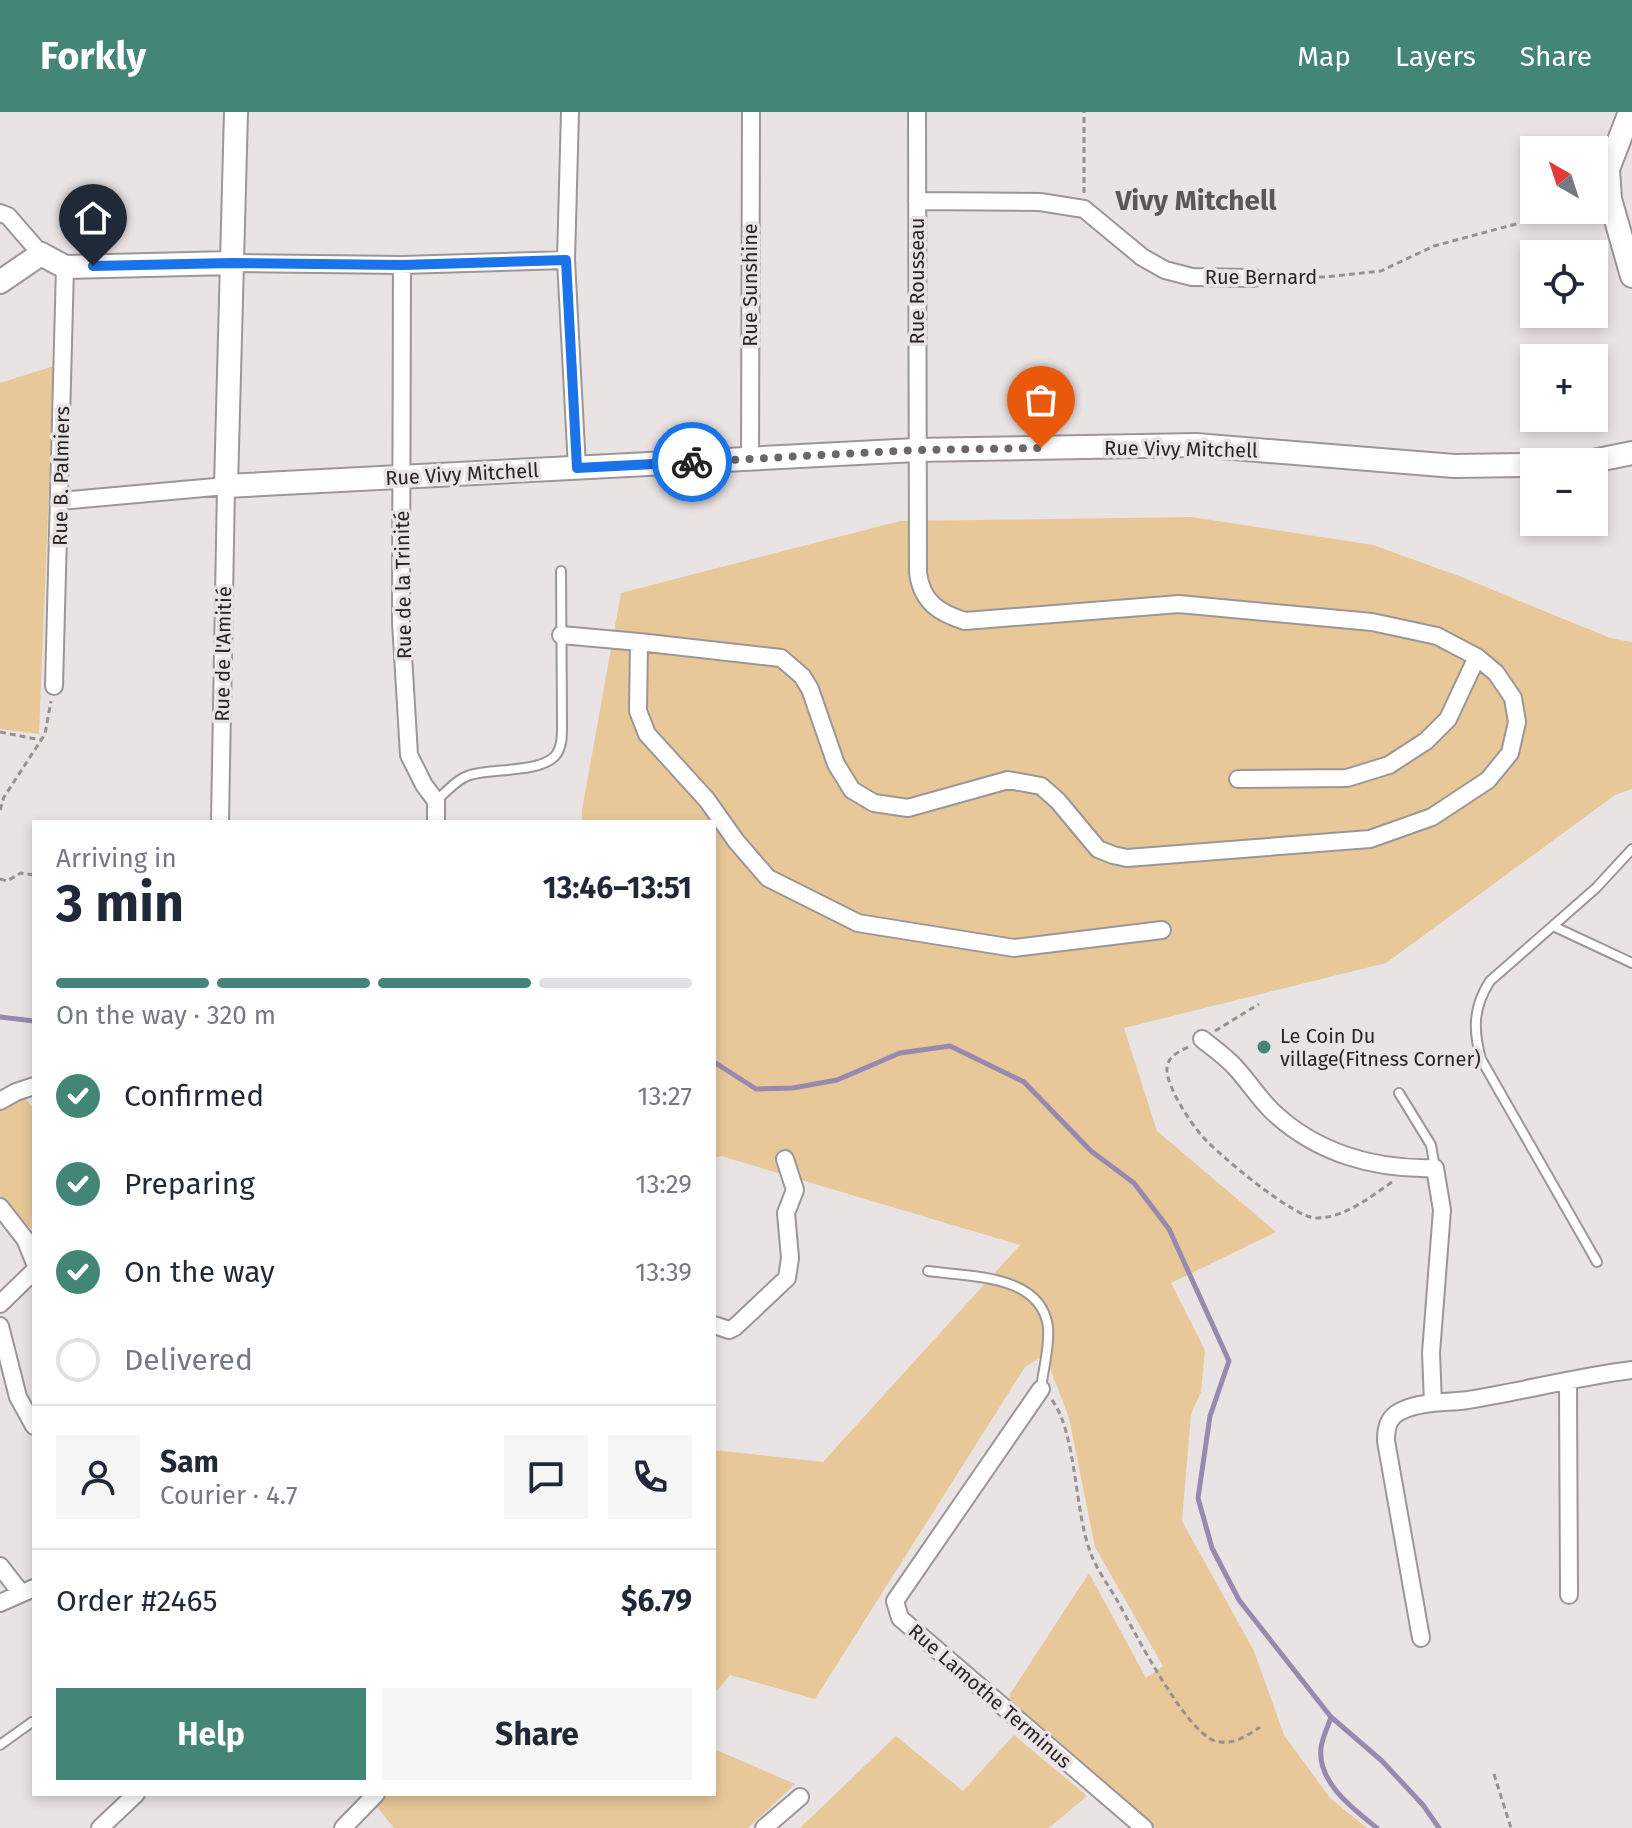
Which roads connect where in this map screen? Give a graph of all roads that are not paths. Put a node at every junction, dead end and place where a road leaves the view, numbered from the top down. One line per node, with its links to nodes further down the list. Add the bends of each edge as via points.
1 (236, 112): 10 (street)
2 (570, 112): 9 (street)
3 (751, 112): 19 (street, Rue Sunshine)
4 (917, 112): 6 (street, Rue Rousseau)
5 (1630, 112): 13 (street, via 1608,169 1610,199)
6 (917, 201): 14 (street, Rue Bernard, via 1040,202 1084,209 1165,270 1192,277); 16 (street, Rue Rousseau)
7 (0, 213): 8 (street)
8 (41, 254): 12 (street); 15 (street)
9 (566, 260): 11 (street); 21 (street)
10 (231, 263): 11 (street); 12 (street); 23 (street)
11 (402, 265): 22 (street, Rue de la Trinité)
12 (65, 267): 24 (street, Rue B. Palmiers)
13 (1632, 276)
14 (1254, 278)
15 (0, 282)
16 (916, 450): 19 (street, Rue Vivy Mitchell); 20 (street, Rue Vivy Mitchell, via 1196,445 1454,466); 28 (street, Rue Rousseau, via 920,584 927,600 943,614 965,621 1179,604 1372,622 1437,636)
17 (1632, 453): 18 (street)
18 (1608, 458)
19 (750, 459): 21 (street, Rue Vivy Mitchell)
20 (1520, 465)
21 (577, 468): 22 (street, Rue Vivy Mitchell)
22 (403, 477): 23 (street, Rue Vivy Mitchell); 31 (street, Rue de la Trinité, via 401,622 409,755)
23 (226, 486): 24 (street, Rue Vivy Mitchell); 32 (street, Rue de l'Amitié)
24 (60, 501): 29 (street, Rue B. Palmiers)
25 (561, 571): 26 (lane)
26 (561, 635): 27 (street, Rue Rousseau); 31 (lane, via 561,742 555,756 541,764 468,775)
27 (639, 642): 28 (street, Rue Rousseau, via 781,658 810,689 836,764 852,790 874,803 908,808 1008,780 1041,786 1098,849 1127,858 1370,839 1432,817 1488,780 1510,753 1517,722 1513,698); 36 (street, via 638,711 647,734 768,878 858,923 1014,948)
28 (1477, 657): 30 (street, via 1448,719 1389,765 1347,778)
29 (54, 686)
30 (1238, 779)
31 (436, 801): 33 (street)
32 (220, 820)
33 (436, 820)
34 (1632, 849): 35 (lane)
35 (1555, 927): 37 (lane); 46 (lane, via 1490,981 1474,1018 1475,1038 1481,1059)
36 (1162, 930)
37 (1632, 963)
38 (1202, 1039): 43 (street, via 1234,1065 1272,1111 1338,1154 1376,1166)
39 (32, 1087): 41 (street)
40 (1399, 1093): 43 (lane, via 1431,1145)
41 (0, 1101)
42 (785, 1159): 51 (street, via 795,1190 786,1213 787,1278 735,1327)
43 (1435, 1168): 55 (street, via 1442,1210 1431,1353)
44 (0, 1207): 45 (street)
45 (32, 1256)
46 (1597, 1262)
47 (928, 1271): 54 (lane, via 1017,1285 1035,1298 1048,1328)
48 (32, 1273): 49 (street)
49 (0, 1304)
50 (0, 1326): 56 (street, via 18,1397)
51 (716, 1326)
52 (1632, 1370): 53 (street)
53 (1568, 1382): 55 (street); 59 (street)
54 (1041, 1389): 70 (street, Rue Lamothe Terminus, via 895,1601 896,1610)
55 (1433, 1403): 61 (street, via 1401,1411 1386,1429)
56 (32, 1422)
57 (0, 1566): 58 (street)
58 (28, 1590): 60 (street)
59 (1569, 1595)
60 (0, 1603)
61 (1421, 1638)
62 (32, 1722): 63 (lane)
63 (0, 1745)
64 (134, 1796): 67 (street)
65 (374, 1796): 68 (street)
66 (800, 1797): 69 (street)
67 (100, 1828)
68 (343, 1828)
69 (764, 1828)
70 (1144, 1828)

